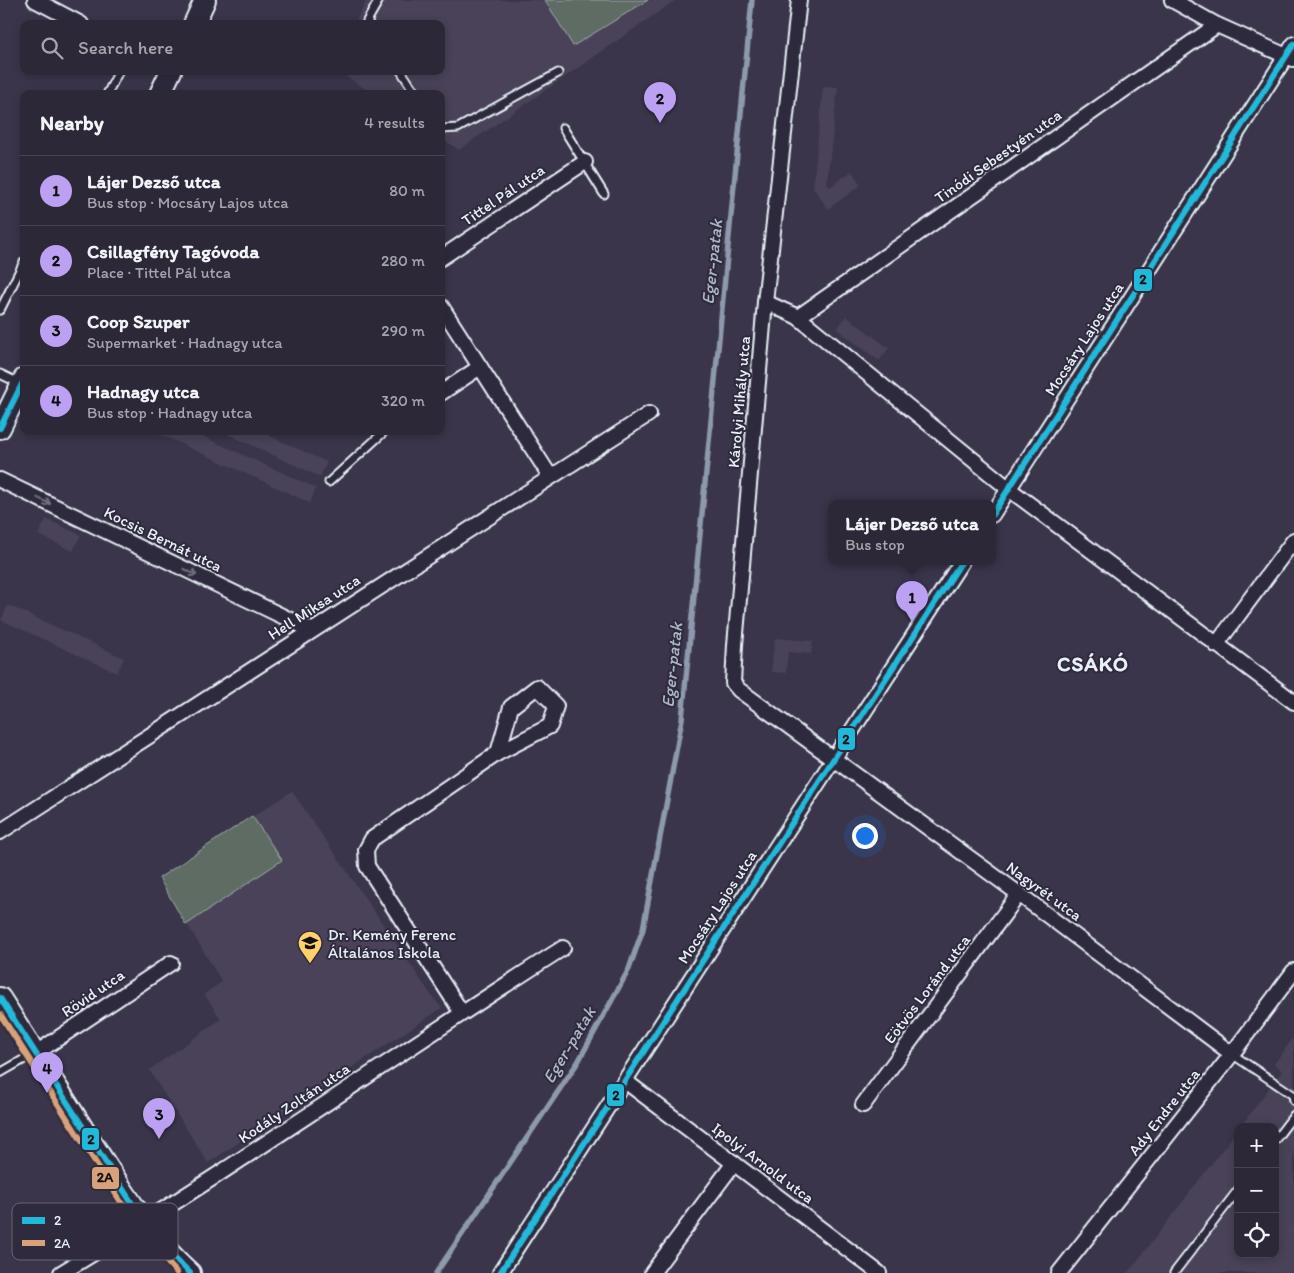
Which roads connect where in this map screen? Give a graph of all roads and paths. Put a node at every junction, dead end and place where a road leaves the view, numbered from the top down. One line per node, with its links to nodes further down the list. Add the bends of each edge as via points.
1 (35, 0): 6 (street)
2 (205, 0): 7 (street)
3 (379, 0): 8 (lane)
4 (799, 0): 24 (street, Károlyi Mihály utca)
5 (1172, 0): 9 (street)
6 (73, 20)
7 (196, 20)
8 (368, 20)
9 (1217, 25): 10 (street); 27 (street, Tinódi Sebestyén utca)
10 (1292, 53): 39 (street, Mocsáry Lajos utca)
11 (558, 73): 19 (lane, via 458,128)
12 (116, 75): 15 (lane)
13 (169, 75): 16 (street)
14 (404, 75): 17 (lane)
15 (109, 90)
16 (162, 90)
17 (413, 90)
18 (564, 128): 20 (lane)
19 (445, 129)
20 (585, 162): 21 (lane); 22 (street, Tittel Pál utca)
21 (604, 194)
22 (445, 255)
23 (20, 270): 25 (lane)
24 (765, 302): 27 (street); 47 (street, Károlyi Mihály utca, via 733,682 739,690)
25 (0, 310)
26 (445, 312): 28 (street)
27 (798, 317): 39 (street)
28 (480, 367): 32 (street); 36 (street)
29 (0, 374): 30 (lane)
30 (20, 380)
31 (20, 385): 34 (street)
32 (445, 390)
33 (649, 414): 36 (street, Hell Miksa utca)
34 (0, 428)
35 (381, 435): 38 (lane)
36 (550, 476): 43 (street, Hell Miksa utca)
37 (0, 480): 43 (street, Kocsis Bernát utca, one-way to 43)
38 (329, 482)
39 (1009, 489): 40 (street, Mocsáry Lajos utca); 44 (street)
40 (996, 509)
41 (1294, 540): 44 (street)
42 (959, 565): 47 (street, Mocsáry Lajos utca)
43 (311, 630): 48 (street, Hell Miksa utca)
44 (1216, 645): 45 (street)
45 (1294, 702)
46 (498, 753): 46 (street, via 550,726 556,706 537,687 511,707); 54 (street, via 372,838 366,850 367,866)
47 (834, 759): 49 (street, Nagyrét utca); 58 (street, Mocsáry Lajos utca)
48 (0, 832)
49 (1019, 894): 56 (street, Nagyrét utca); 60 (street, Eötvös Loránd utca)
50 (564, 948): 54 (street, Kodály Zoltán utca)
51 (171, 963): 55 (street, Rövid utca)
52 (1294, 971): 56 (street, Ady Endre utca)
53 (0, 998): 55 (street)
54 (462, 1013): 66 (street, Kodály Zoltán utca)
55 (36, 1053): 57 (lane); 65 (street)
56 (1232, 1054): 59 (lane, via 1294,1095); 74 (street, Ady Endre utca)
57 (0, 1073)
58 (625, 1081): 63 (street, Ipolyi Arnold utca); 71 (street, Mocsáry Lajos utca)
59 (1294, 1101)
60 (863, 1105)
61 (1294, 1115): 62 (lane)
62 (1279, 1135)
63 (734, 1162): 72 (street); 73 (street, Ipolyi Arnold utca)
64 (1234, 1195): 75 (lane)
65 (132, 1203)
66 (175, 1203)
67 (83, 1260): 69 (street, Kodály Zoltán utca)
68 (177, 1260): 70 (street)
69 (61, 1273)
70 (190, 1273)
71 (500, 1273)
72 (652, 1273)
73 (878, 1273)
74 (1059, 1273)
75 (1174, 1273)

